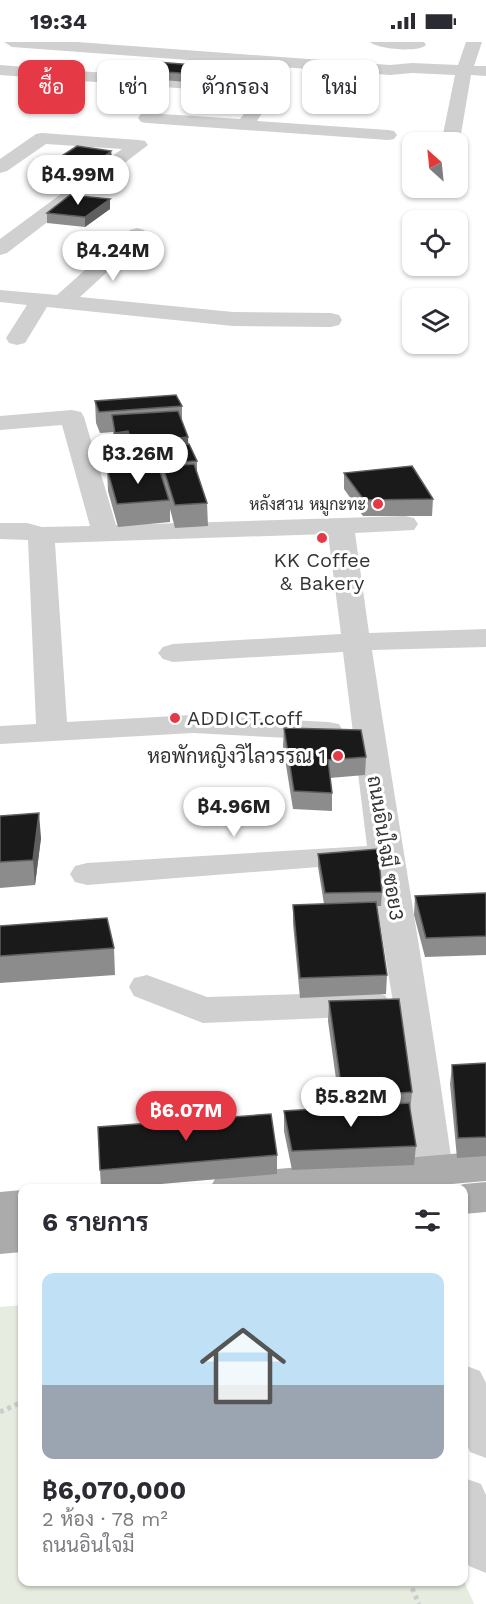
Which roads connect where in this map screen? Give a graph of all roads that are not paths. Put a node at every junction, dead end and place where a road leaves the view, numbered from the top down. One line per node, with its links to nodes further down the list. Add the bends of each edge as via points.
1 (12, 42): 5 (street)
2 (378, 42): 4 (street)
3 (474, 42): 9 (street)
4 (418, 43): 7 (street)
5 (246, 60)
6 (290, 63): 7 (street)
7 (412, 68): 9 (street)
8 (0, 70): 11 (street)
9 (464, 71): 10 (street); 15 (street)
10 (486, 71)
11 (181, 83)
12 (169, 112): 14 (street)
13 (253, 114): 14 (street)
14 (250, 118): 16 (street)
15 (452, 132)
16 (388, 135)
17 (0, 167): 19 (street, via 42,138 139,145)
18 (137, 234): 22 (street)
19 (0, 249)
20 (0, 296): 21 (street)
21 (41, 300): 22 (street); 24 (street)
22 (63, 301): 23 (street, via 233,319)
23 (331, 320)
24 (17, 338)
25 (0, 423): 29 (street, via 72,417)
26 (405, 524): 27 (street)
27 (340, 525): 29 (street); 32 (street, ถนนอินใจมี ซอย3)
28 (0, 531): 30 (street)
29 (105, 533): 30 (street)
30 (40, 535): 34 (street)
31 (486, 638): 32 (street)
32 (357, 642): 33 (street); 35 (street, ถนนอินใจมี ซอย3)
33 (173, 653)
34 (52, 731): 35 (street, via 193,724); 36 (street)
35 (370, 733): 37 (street, ถนนอินใจมี ซอย3)
36 (0, 735)
37 (385, 853): 38 (street); 40 (street, ถนนอินใจมี ซอย3)
38 (87, 874)
39 (147, 987): 40 (street, via 203,1010)
40 (411, 1002): 42 (street, ถนนอินใจมี ซอย3)
41 (486, 1166): 42 (main road)
42 (433, 1171): 43 (main road)
43 (382, 1182): 44 (main road)
44 (335, 1184)
45 (486, 1197): 46 (main road)
46 (468, 1199)
47 (18, 1206): 48 (main road)
48 (0, 1208)
49 (18, 1236): 50 (main road)
50 (0, 1238)
51 (468, 1394): 52 (street)
52 (486, 1437)
53 (468, 1508): 54 (street)
54 (486, 1551)

